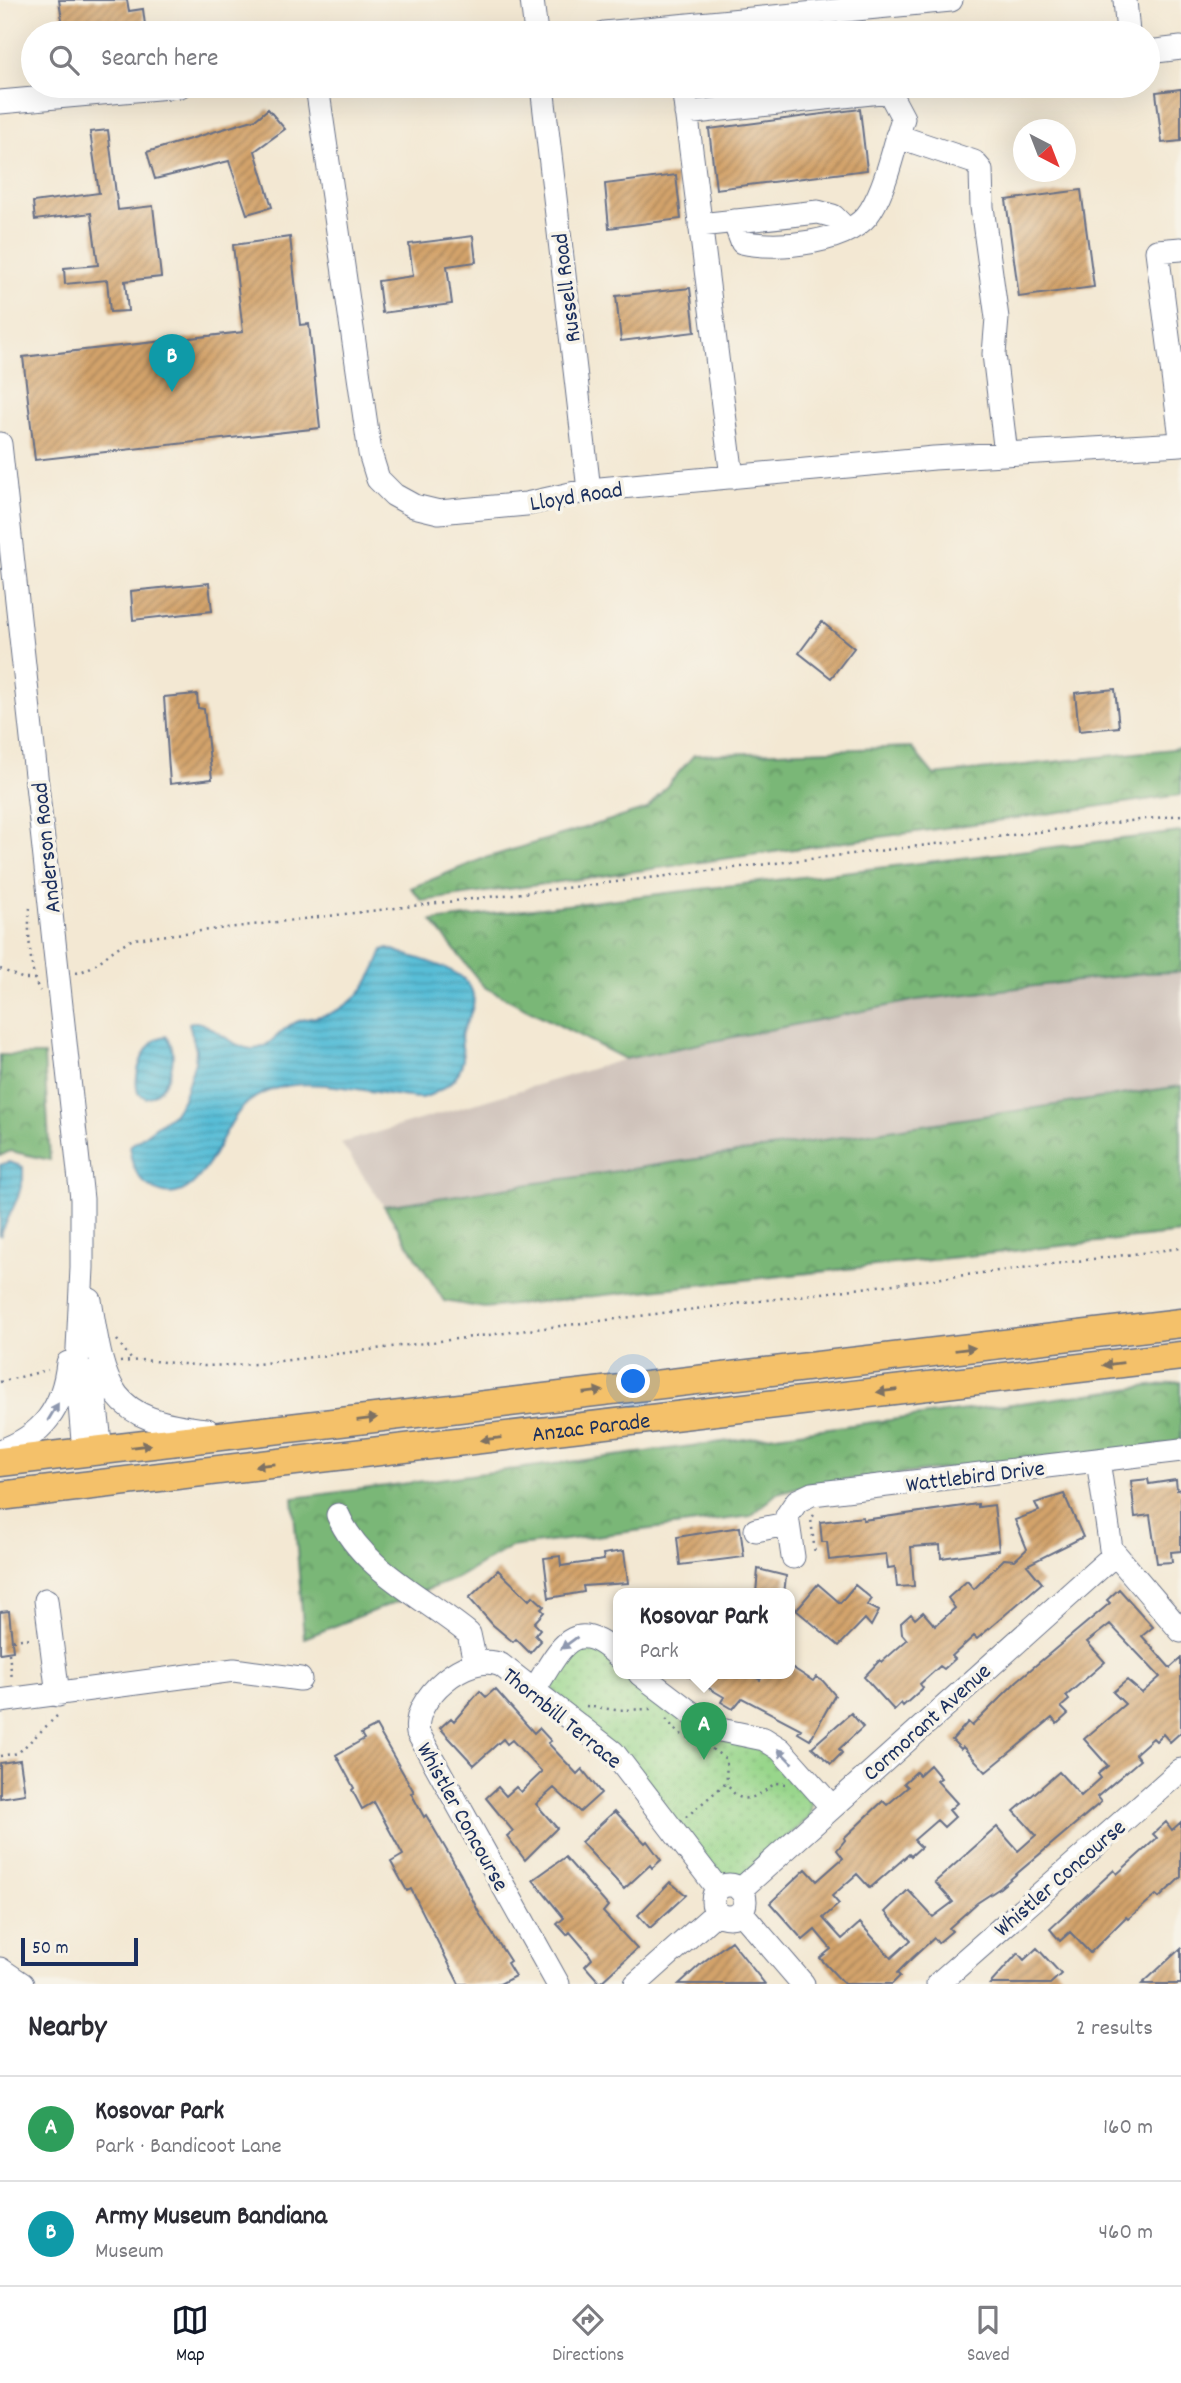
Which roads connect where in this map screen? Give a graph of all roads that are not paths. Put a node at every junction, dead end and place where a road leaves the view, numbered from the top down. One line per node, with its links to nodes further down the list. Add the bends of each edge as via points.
1 (533, 0): 4 (street)
2 (951, 0): 5 (street)
3 (1125, 0): 6 (street)
4 (535, 21)
5 (852, 21)
6 (1127, 21)
7 (1181, 48): 8 (street)
8 (1160, 51)
9 (45, 98): 15 (street)
10 (319, 98): 25 (street, Lloyd Road, via 370,453 378,479 414,506 439,512 526,504)
11 (543, 98): 25 (street, Russell Road)
12 (684, 98): 16 (street)
13 (812, 98): 16 (street)
14 (893, 98): 17 (street, via 903,118)
15 (0, 102)
16 (686, 113): 18 (street)
17 (897, 136): 18 (street, via 872,209 847,230 817,241 760,246 742,242 734,221); 23 (street, via 974,162 981,170)
18 (701, 225): 24 (street)
19 (1181, 248): 20 (street, via 1157,251)
20 (1181, 438)
21 (0, 444): 26 (street, Anderson Road, via 79,1165)
22 (1181, 444): 23 (street, Lloyd Road)
23 (1006, 454): 24 (street, Lloyd Road)
24 (732, 477): 25 (street, Lloyd Road)
25 (589, 490)
26 (82, 1260): 29 (street, Anderson Road, via 101,1366 120,1400 143,1417 166,1425); 31 (street, Anderson Road, one-way to 26, via 31,1436 60,1402); 32 (street, Anderson Road)
27 (1181, 1323): 29 (main road, Anzac Parade, one-way to 27)
28 (1181, 1356): 35 (main road, Anzac Parade, one-way to 35)
29 (237, 1434): 32 (main road, Anzac Parade, one-way to 29)
30 (1181, 1450): 33 (street, Wattlebird Drive)
31 (0, 1451)
32 (92, 1452): 34 (main road, Anzac Parade); 35 (main road)
33 (1098, 1460): 38 (street, Wattlebird Drive, via 812,1494 794,1504); 40 (street)
34 (0, 1462)
35 (96, 1485): 36 (main road, Anzac Parade)
36 (0, 1496)
37 (338, 1515): 45 (street, via 350,1538 373,1562 469,1634)
38 (786, 1524): 39 (street); 41 (street)
39 (756, 1531)
40 (1114, 1555): 43 (street); 52 (street, Cormorant Avenue)
41 (793, 1557)
42 (46, 1600): 50 (street)
43 (1181, 1631)
44 (613, 1652): 48 (street, one-way to 48, via 598,1639 574,1638 562,1646)
45 (475, 1662): 48 (street, Thornbill Terrace, via 501,1665); 56 (street, Whistler Concourse, via 458,1671 423,1704 417,1717 418,1733)
46 (300, 1679): 50 (street, via 234,1670)
47 (647, 1679): 52 (street, one-way to 47, via 780,1749 764,1739 711,1728)
48 (534, 1690): 53 (street, Thornbill Terrace, via 613,1752)
49 (7, 1700): 50 (street)
50 (59, 1704)
51 (1181, 1770): 59 (street, Whistler Concourse)
52 (831, 1806): 53 (street, Cormorant Avenue)
53 (729, 1901): 57 (street, Cormorant Avenue); 58 (street, Thornbill Terrace)
54 (0, 1969): 55 (street)
55 (22, 1984)
56 (558, 1984)
57 (636, 1984)
58 (803, 1984)
59 (938, 1984)

